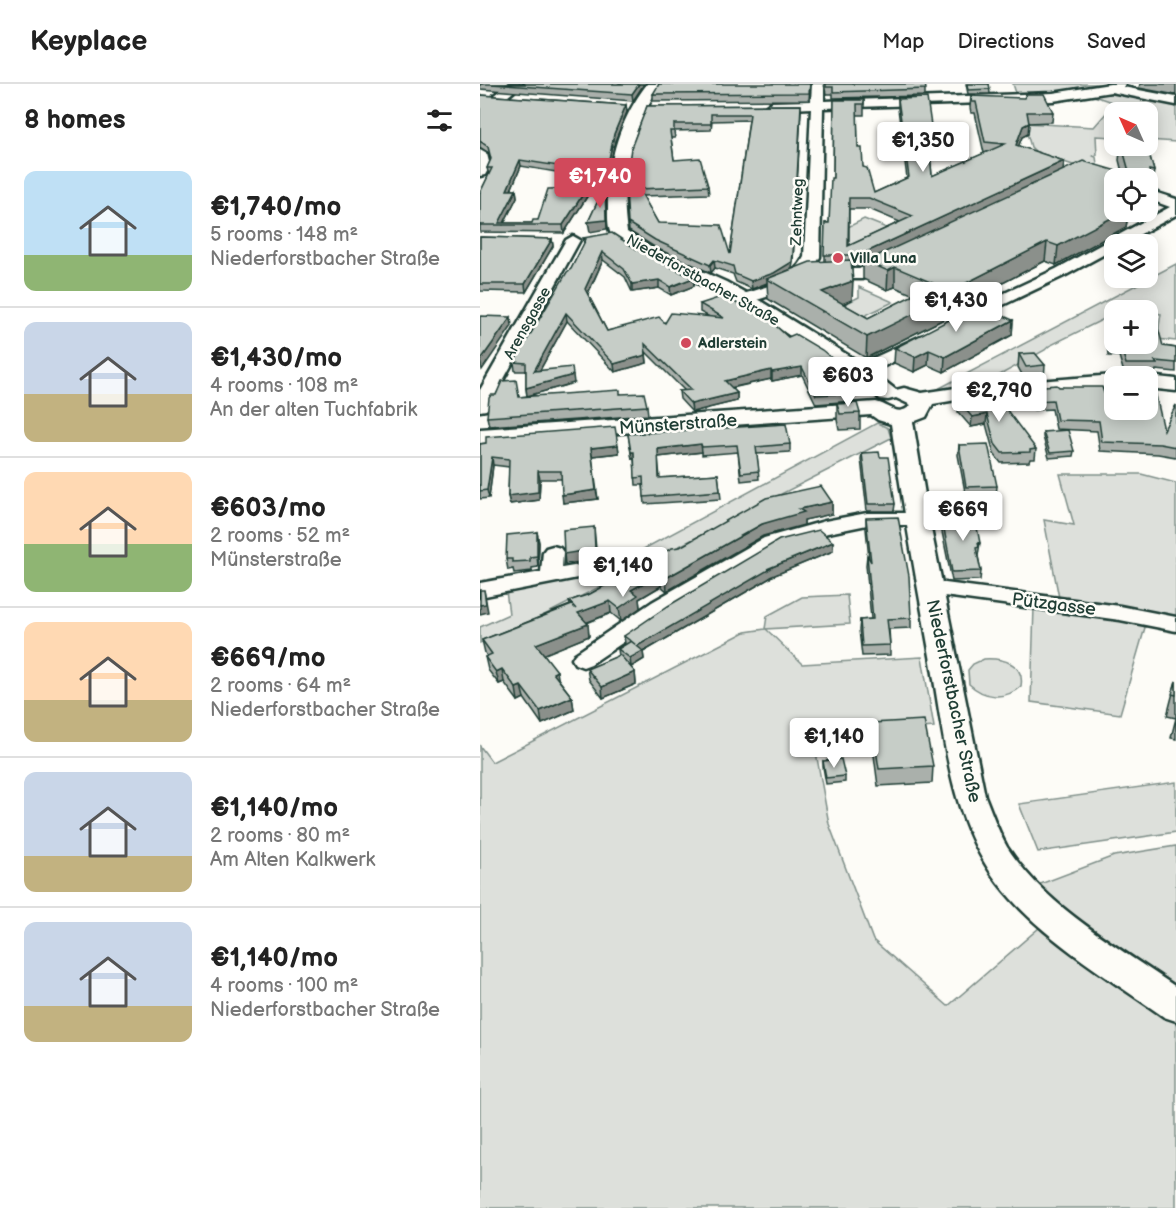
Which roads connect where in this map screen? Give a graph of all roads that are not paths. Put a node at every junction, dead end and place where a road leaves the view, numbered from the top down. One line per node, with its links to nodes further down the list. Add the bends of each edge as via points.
1 (517, 84): 6 (street, via 494,97)
2 (654, 84): 19 (street, Niederforstbacher Straße, via 638,108 627,136 618,175 614,235)
3 (818, 84): 9 (street, Zehntweg)
4 (954, 84): 7 (street)
5 (1115, 86): 7 (street, via 1053,97); 8 (street)
6 (519, 100)
7 (956, 101): 9 (street)
8 (1176, 101)
9 (818, 105): 10 (street); 18 (street, Zehntweg, via 813,249)
10 (762, 107)
11 (480, 154): 12 (street)
12 (480, 172)
13 (1158, 198): 14 (street)
14 (1176, 204)
15 (1176, 209): 20 (street, via 1061,272)
16 (573, 239): 26 (street, Arensgasse)
17 (906, 253): 18 (street, via 862,274)
18 (806, 269): 19 (street, Zehntweg, via 785,285)
19 (743, 299): 20 (street, Niederforstbacher Straße)
20 (860, 370): 25 (street, Niederforstbacher Straße)
21 (1104, 382): 24 (street, Münsterstraße)
22 (1158, 383): 23 (street)
23 (1176, 385)
24 (920, 400): 25 (street, Münsterstraße, via 906,394); 27 (street, via 918,412)
25 (882, 401): 27 (street, Münsterstraße, via 885,415); 28 (street, Münsterstraße)
26 (480, 406)
27 (901, 418): 29 (street, Niederforstbacher Straße)
28 (480, 436)
29 (917, 519): 33 (street, Niederforstbacher Straße); 36 (street, via 867,519 771,542 660,607)
30 (553, 552): 32 (street)
31 (603, 567): 32 (street)
32 (551, 576): 34 (street)
33 (930, 588): 35 (street, Pützgasse); 37 (street, Niederforstbacher Straße, via 970,796 997,857 1052,915)
34 (480, 590)
35 (1176, 624)
36 (583, 659)
37 (1176, 1006)

